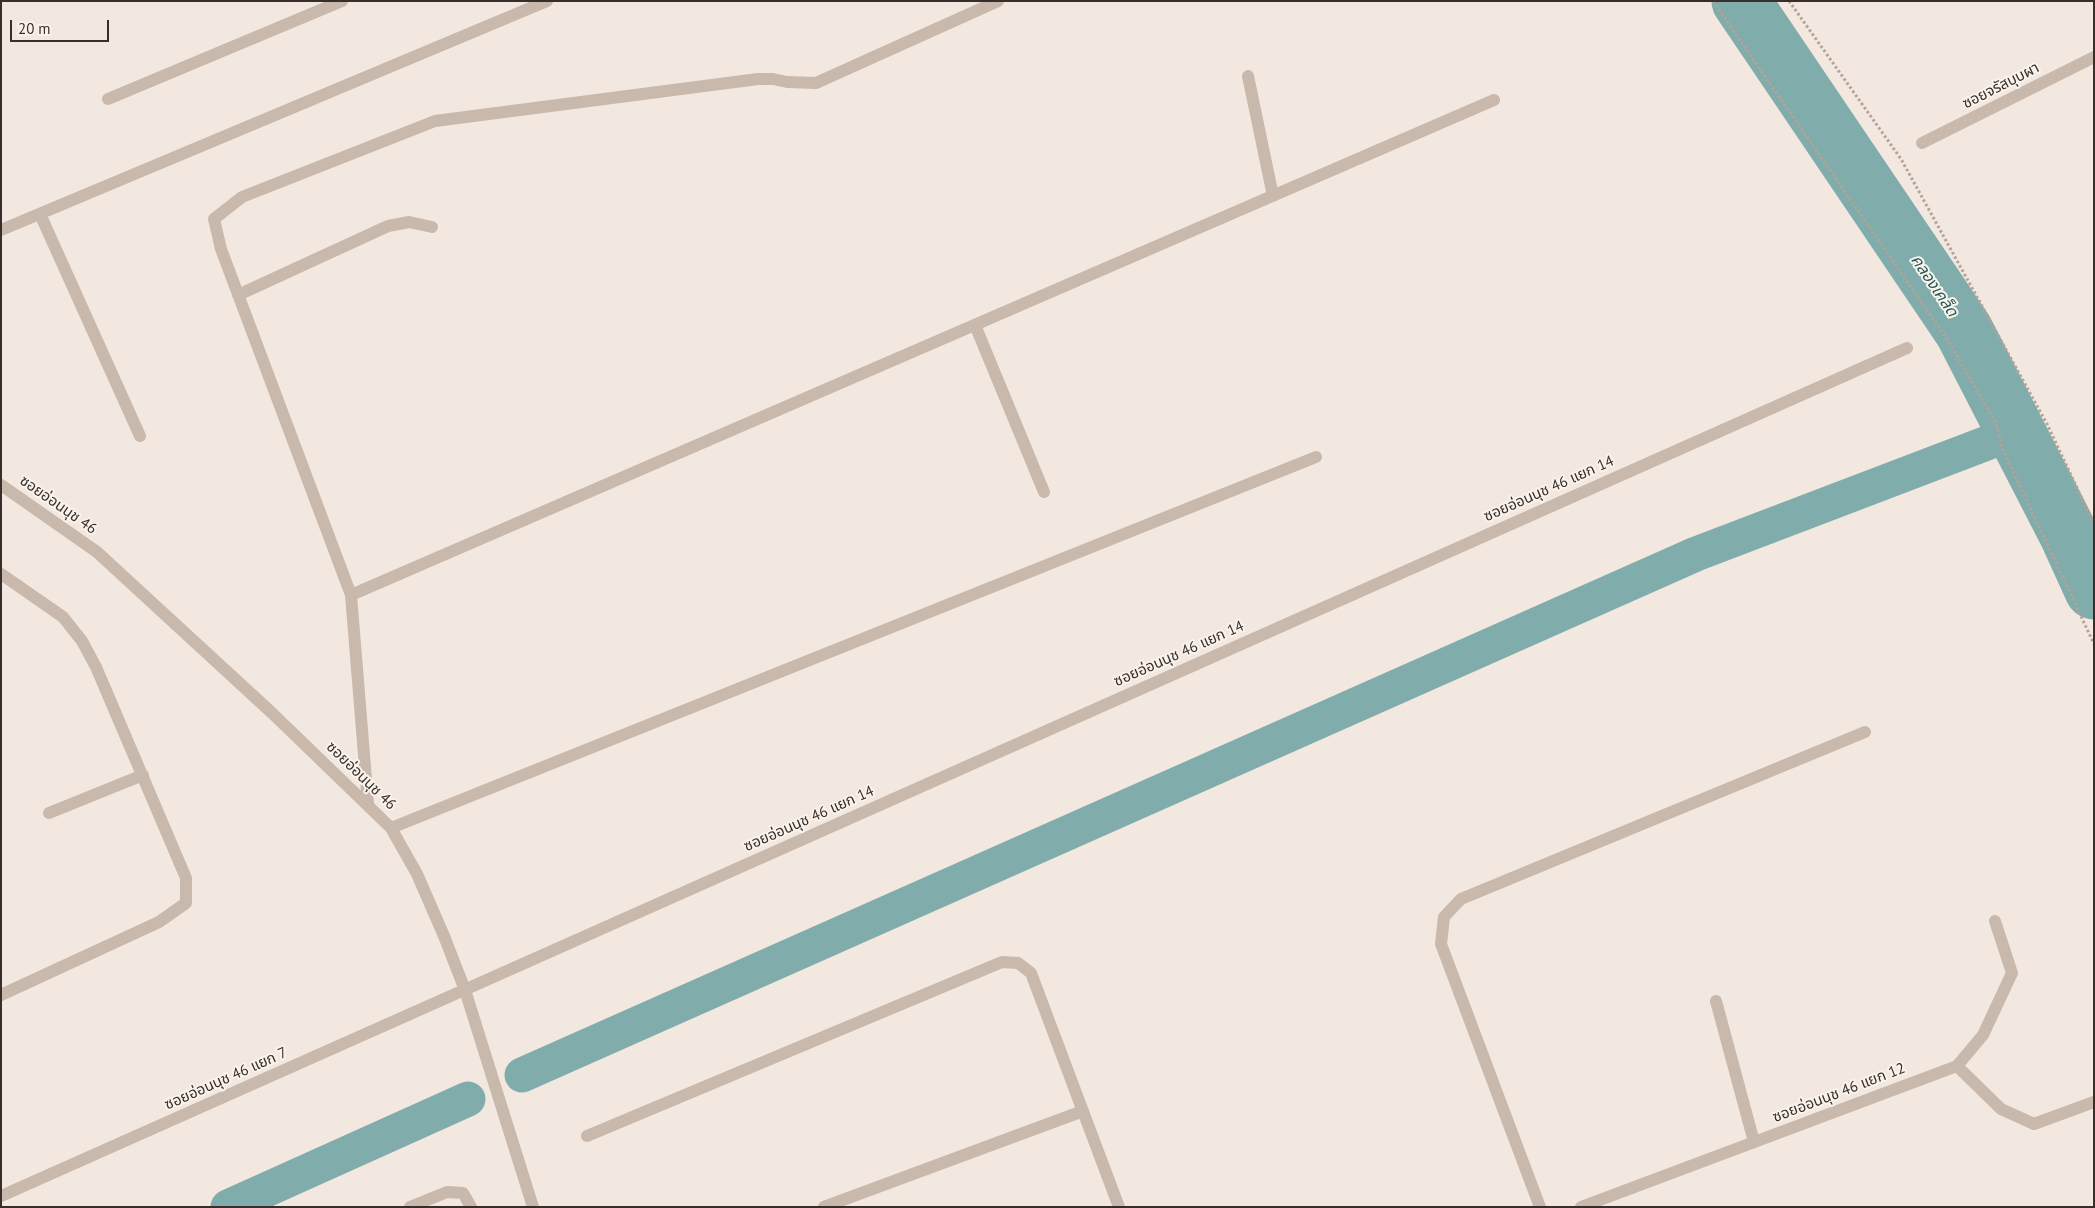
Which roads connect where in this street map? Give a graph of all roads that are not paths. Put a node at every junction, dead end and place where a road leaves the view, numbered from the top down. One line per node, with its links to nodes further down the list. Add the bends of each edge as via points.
1 (342, 1): 6 (street)
2 (998, 1): 13 (street, via 816,83 758,79 435,121 242,196 214,219)
3 (545, 2): 10 (street)
4 (2094, 58): 8 (street, ซอยจรัสบุบผา)
5 (1248, 76): 9 (street)
6 (108, 99)
7 (1494, 100): 9 (street)
8 (1922, 143)
9 (1273, 196): 14 (street)
10 (40, 214): 12 (street); 16 (street)
11 (432, 228): 13 (street, via 409,222 388,226)
12 (1, 230)
13 (238, 295): 21 (street)
14 (975, 325): 19 (street); 21 (street)
15 (1907, 348): 28 (street, ซอยอ่อนนุช 46 แยก 14)
16 (140, 436)
17 (1316, 457): 26 (street)
18 (1, 485): 24 (street, ซอยอ่อนนุช 46, via 97,552)
19 (1044, 492)
20 (1, 574): 23 (street, via 63,617 82,641)
21 (350, 595): 24 (street)
22 (1865, 732): 42 (street, via 1461,899 1444,917 1441,944)
23 (143, 775): 25 (street); 29 (street, via 186,878 186,903 159,922)
24 (368, 804): 26 (street, ซอยอ่อนนุช 46)
25 (49, 813)
26 (391, 828): 28 (street, ซอยอ่อนนุช 46, via 418,874)
27 (1995, 921): 31 (street, via 2012,973 1983,1036)
28 (464, 990): 36 (street, ซอยอ่อนนุช 46 แยก 7); 39 (street, ซอยอ่อนนุช 46)
29 (1, 995)
30 (1716, 1001): 35 (street)
31 (1957, 1066): 32 (street, via 2002,1109 2034,1124); 35 (street, ซอยอ่อนนุช 46 แยก 12)
32 (2094, 1102)
33 (1083, 1111): 34 (street, via 1030,973 1018,963 1002,962); 40 (street); 41 (street)
34 (587, 1136)
35 (1754, 1142): 43 (street, ซอยอ่อนนุช 46 แยก 12)
36 (1, 1196)
37 (410, 1207): 38 (street, via 447,1192 463,1193)
38 (471, 1207)
39 (533, 1207)
40 (824, 1207)
41 (1118, 1207)
42 (1540, 1207)
43 (1581, 1207)

